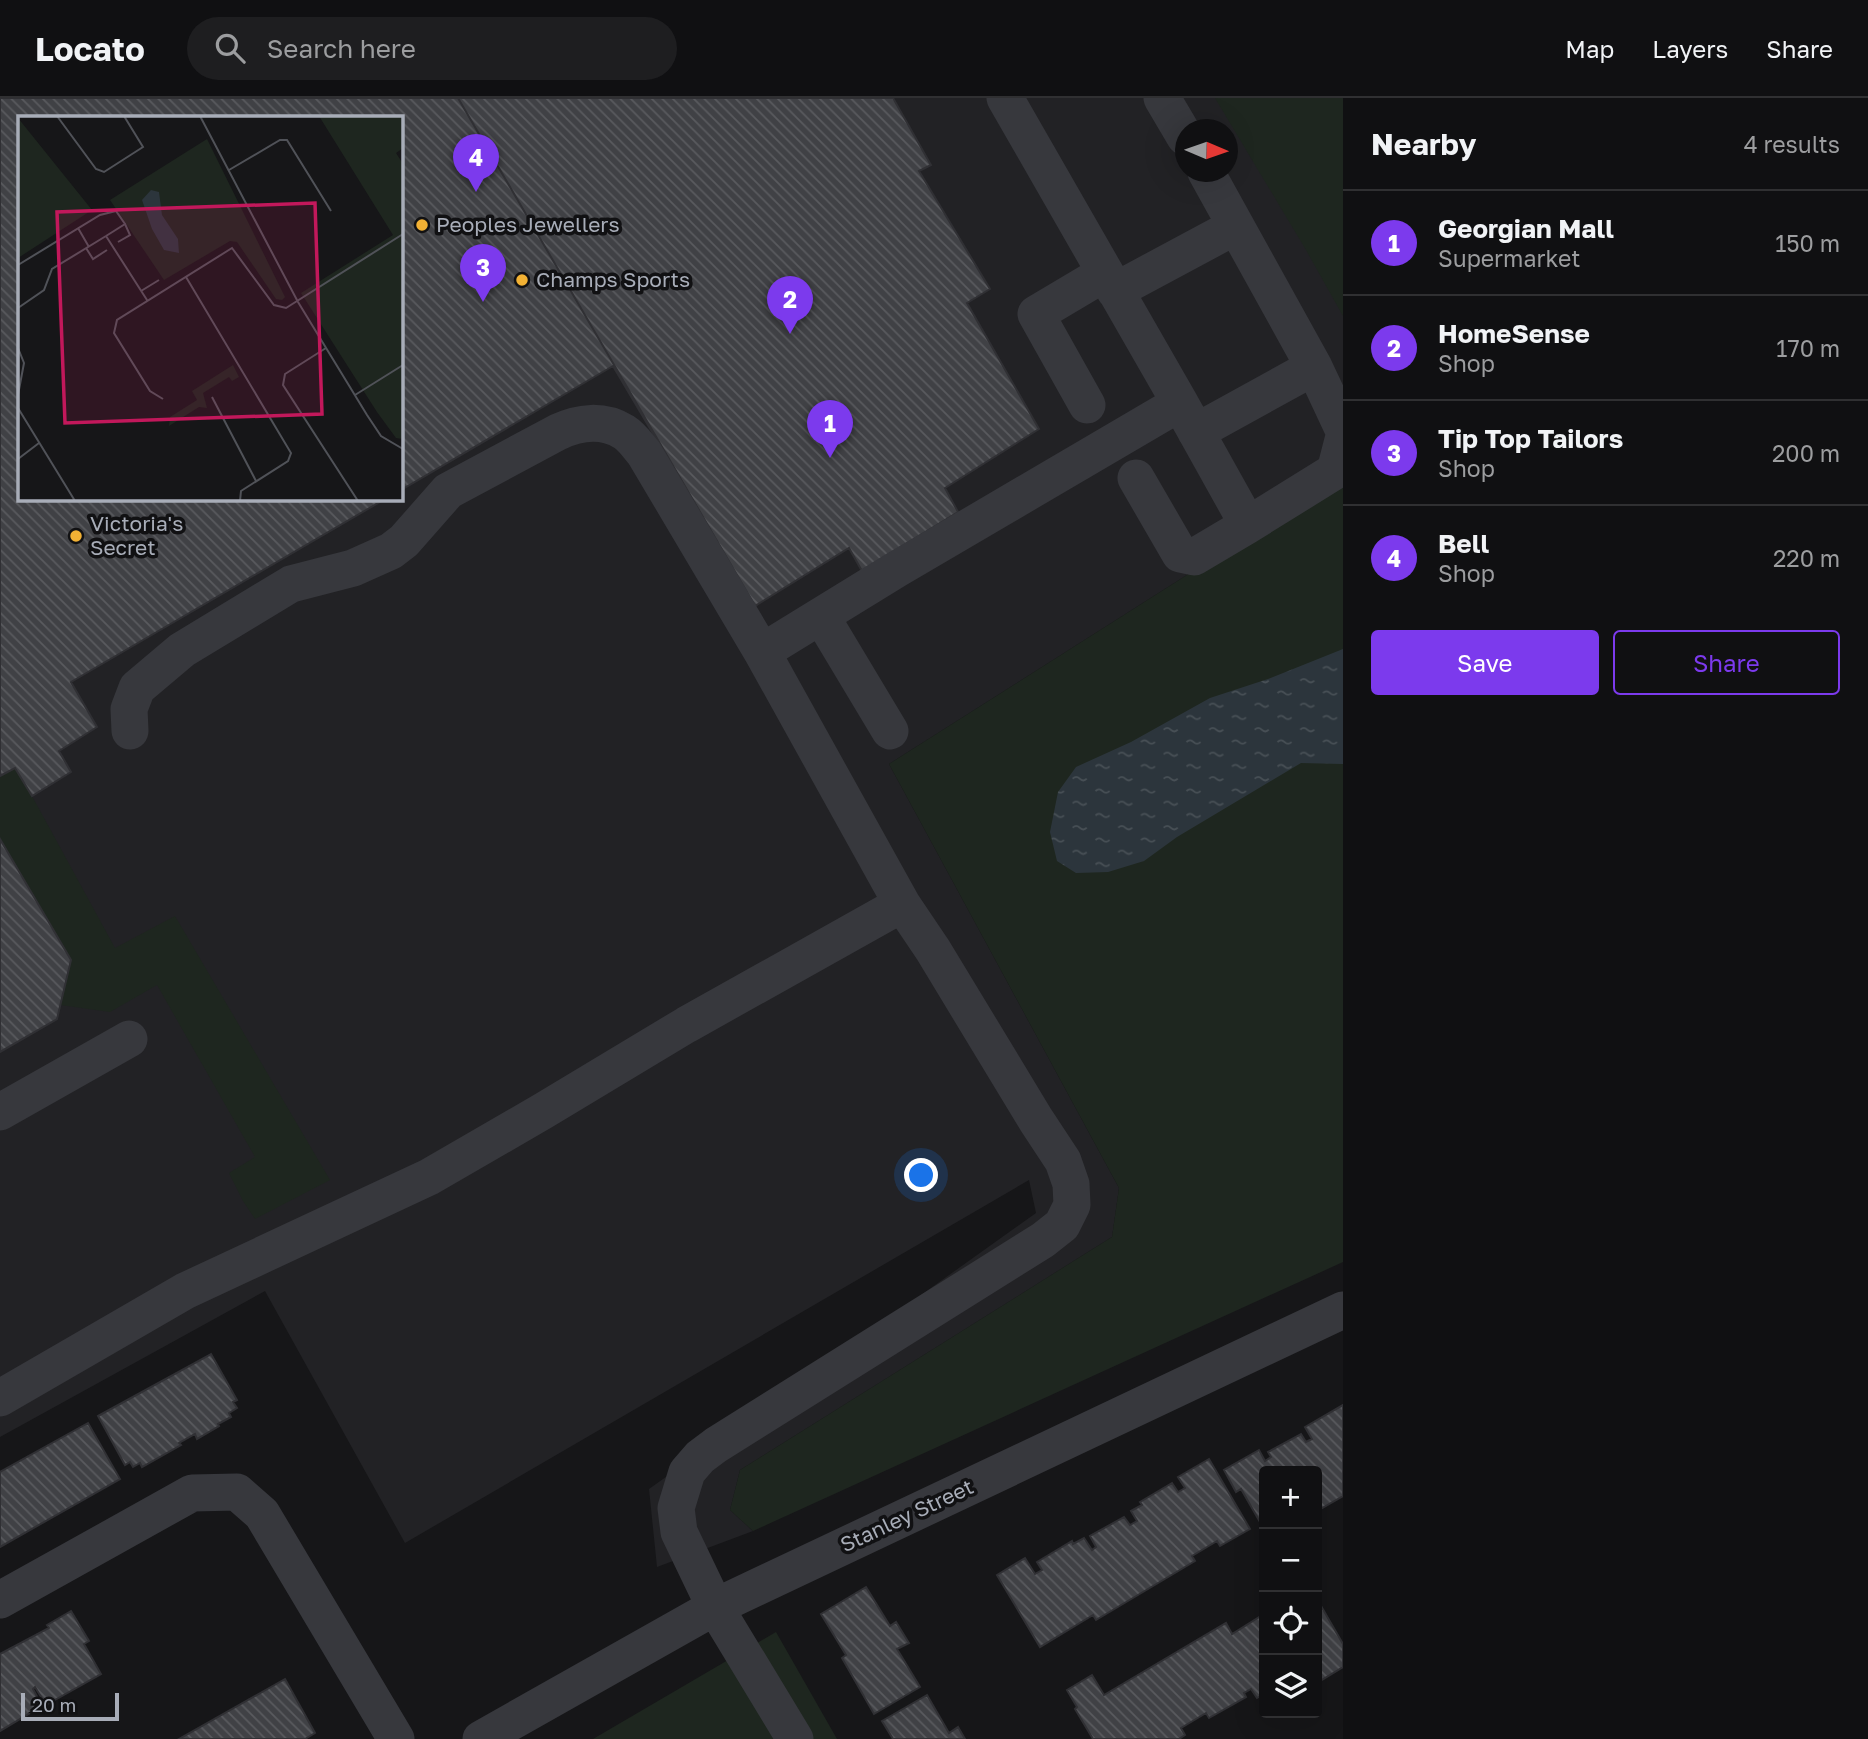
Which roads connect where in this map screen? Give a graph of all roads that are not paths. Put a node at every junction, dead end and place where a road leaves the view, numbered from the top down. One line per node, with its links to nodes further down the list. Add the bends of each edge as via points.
1 (1005, 98): 6 (street)
2 (1162, 98): 3 (street)
3 (1175, 120)
4 (1212, 182): 5 (street)
5 (1236, 226): 6 (street); 7 (street)
6 (1110, 282): 8 (street, via 1036,314); 9 (street)
7 (1314, 367): 9 (street); 10 (street)
8 (1087, 405)
9 (1188, 417): 13 (street); 14 (street, via 1047,480)
10 (1343, 429)
11 (1343, 440): 13 (street, via 1335,471)
12 (1136, 478): 13 (street, via 1180,554 1194,557)
13 (1248, 525)
14 (821, 616): 15 (street); 17 (street)
15 (762, 652): 16 (street, via 644,453 627,433 611,426 575,424 448,491 391,551 353,568 291,583 182,650 137,688 129,709); 18 (street)
16 (130, 731)
17 (890, 731)
18 (902, 904): 22 (street, via 429,1177 186,1291); 24 (street, via 1063,1161 1072,1205 1062,1225 1043,1240 716,1445 694,1464 676,1508 679,1532)
19 (130, 1039): 20 (street)
20 (0, 1112)
21 (1343, 1310): 24 (street, Stanley Street)
22 (0, 1398)
23 (0, 1600): 25 (street, via 192,1493 237,1492 262,1514)
24 (715, 1606): 26 (street, Stanley Street); 27 (street)
25 (396, 1739)
26 (481, 1739)
27 (795, 1739)

